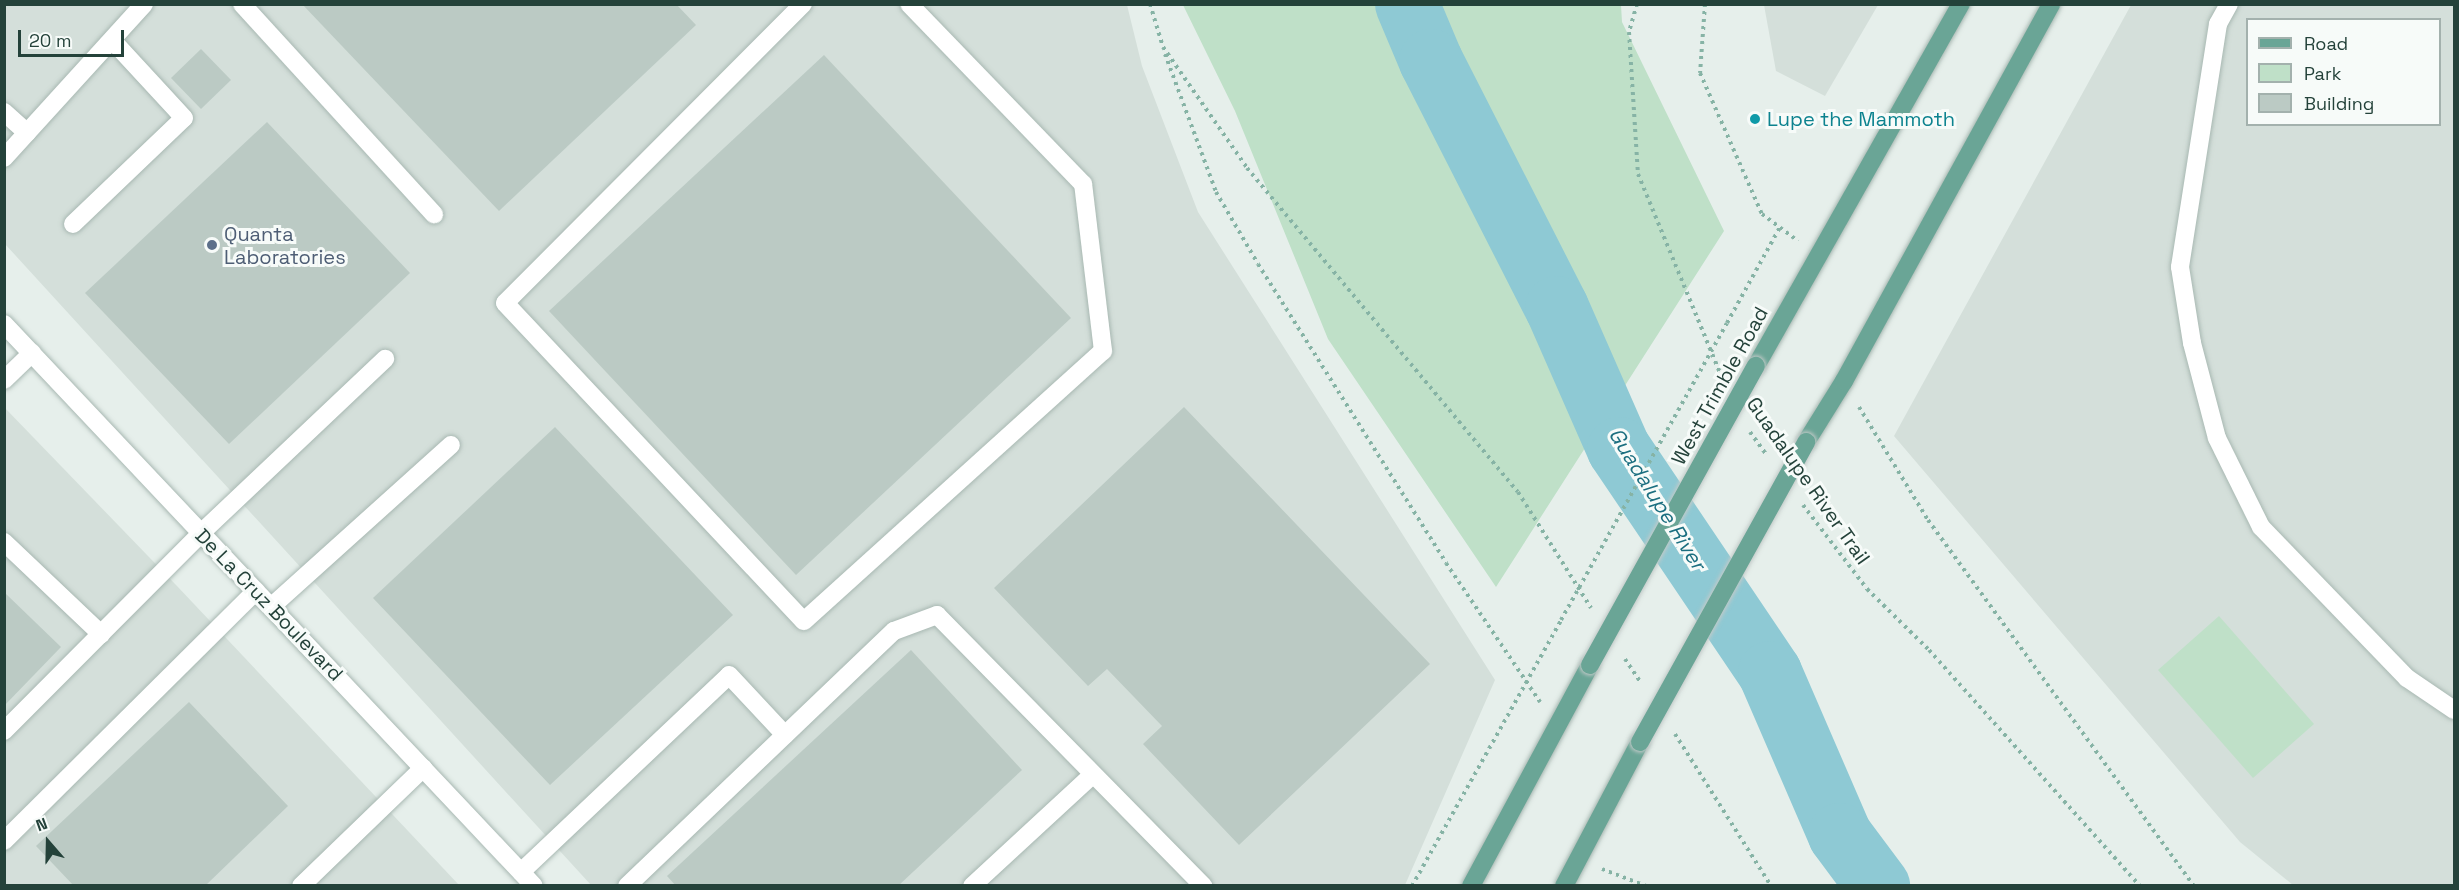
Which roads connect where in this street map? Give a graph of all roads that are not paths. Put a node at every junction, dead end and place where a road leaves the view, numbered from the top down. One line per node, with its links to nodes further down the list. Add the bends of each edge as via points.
1 (144, 4): 8 (main road)
2 (242, 4): 12 (main road)
3 (803, 4): 4 (main road, via 505,303 804,621 1102,351 1083,184)
4 (909, 4)
5 (1960, 4): 36 (main road, West Trimble Road, bridge)
6 (2051, 4): 37 (main road, bridge, via 1844,381 1806,441)
7 (2229, 4): 24 (main road, via 2218,24 2180,267 2192,343 2217,438 2261,527 2407,678)
8 (112, 40): 10 (main road); 13 (main road, via 184,118)
9 (4, 112): 10 (main road)
10 (27, 133): 11 (main road)
11 (4, 158)
12 (434, 214)
13 (73, 224)
14 (4, 324): 15 (main road, De La Cruz Boulevard)
15 (32, 353): 17 (main road); 19 (main road, De La Cruz Boulevard)
16 (385, 358): 19 (main road)
17 (4, 380)
18 (451, 445): 22 (main road)
19 (200, 534): 21 (main road, De La Cruz Boulevard); 23 (main road)
20 (4, 542): 23 (main road)
21 (256, 591): 22 (main road, De La Cruz Boulevard); 29 (main road)
22 (271, 606): 27 (main road, De La Cruz Boulevard)
23 (101, 634): 25 (main road)
24 (2454, 710)
25 (4, 731)
26 (785, 735): 28 (main road, via 894,631 937,615); 30 (main road, via 729,675); 33 (main road)
27 (423, 768): 30 (main road, De La Cruz Boulevard); 31 (main road)
28 (1091, 776): 34 (main road); 35 (main road)
29 (4, 841)
30 (521, 872): 32 (main road, De La Cruz Boulevard)
31 (313, 882)
32 (534, 885)
33 (627, 885)
34 (972, 885)
35 (1203, 885)
36 (1471, 885)
37 (1564, 885)

